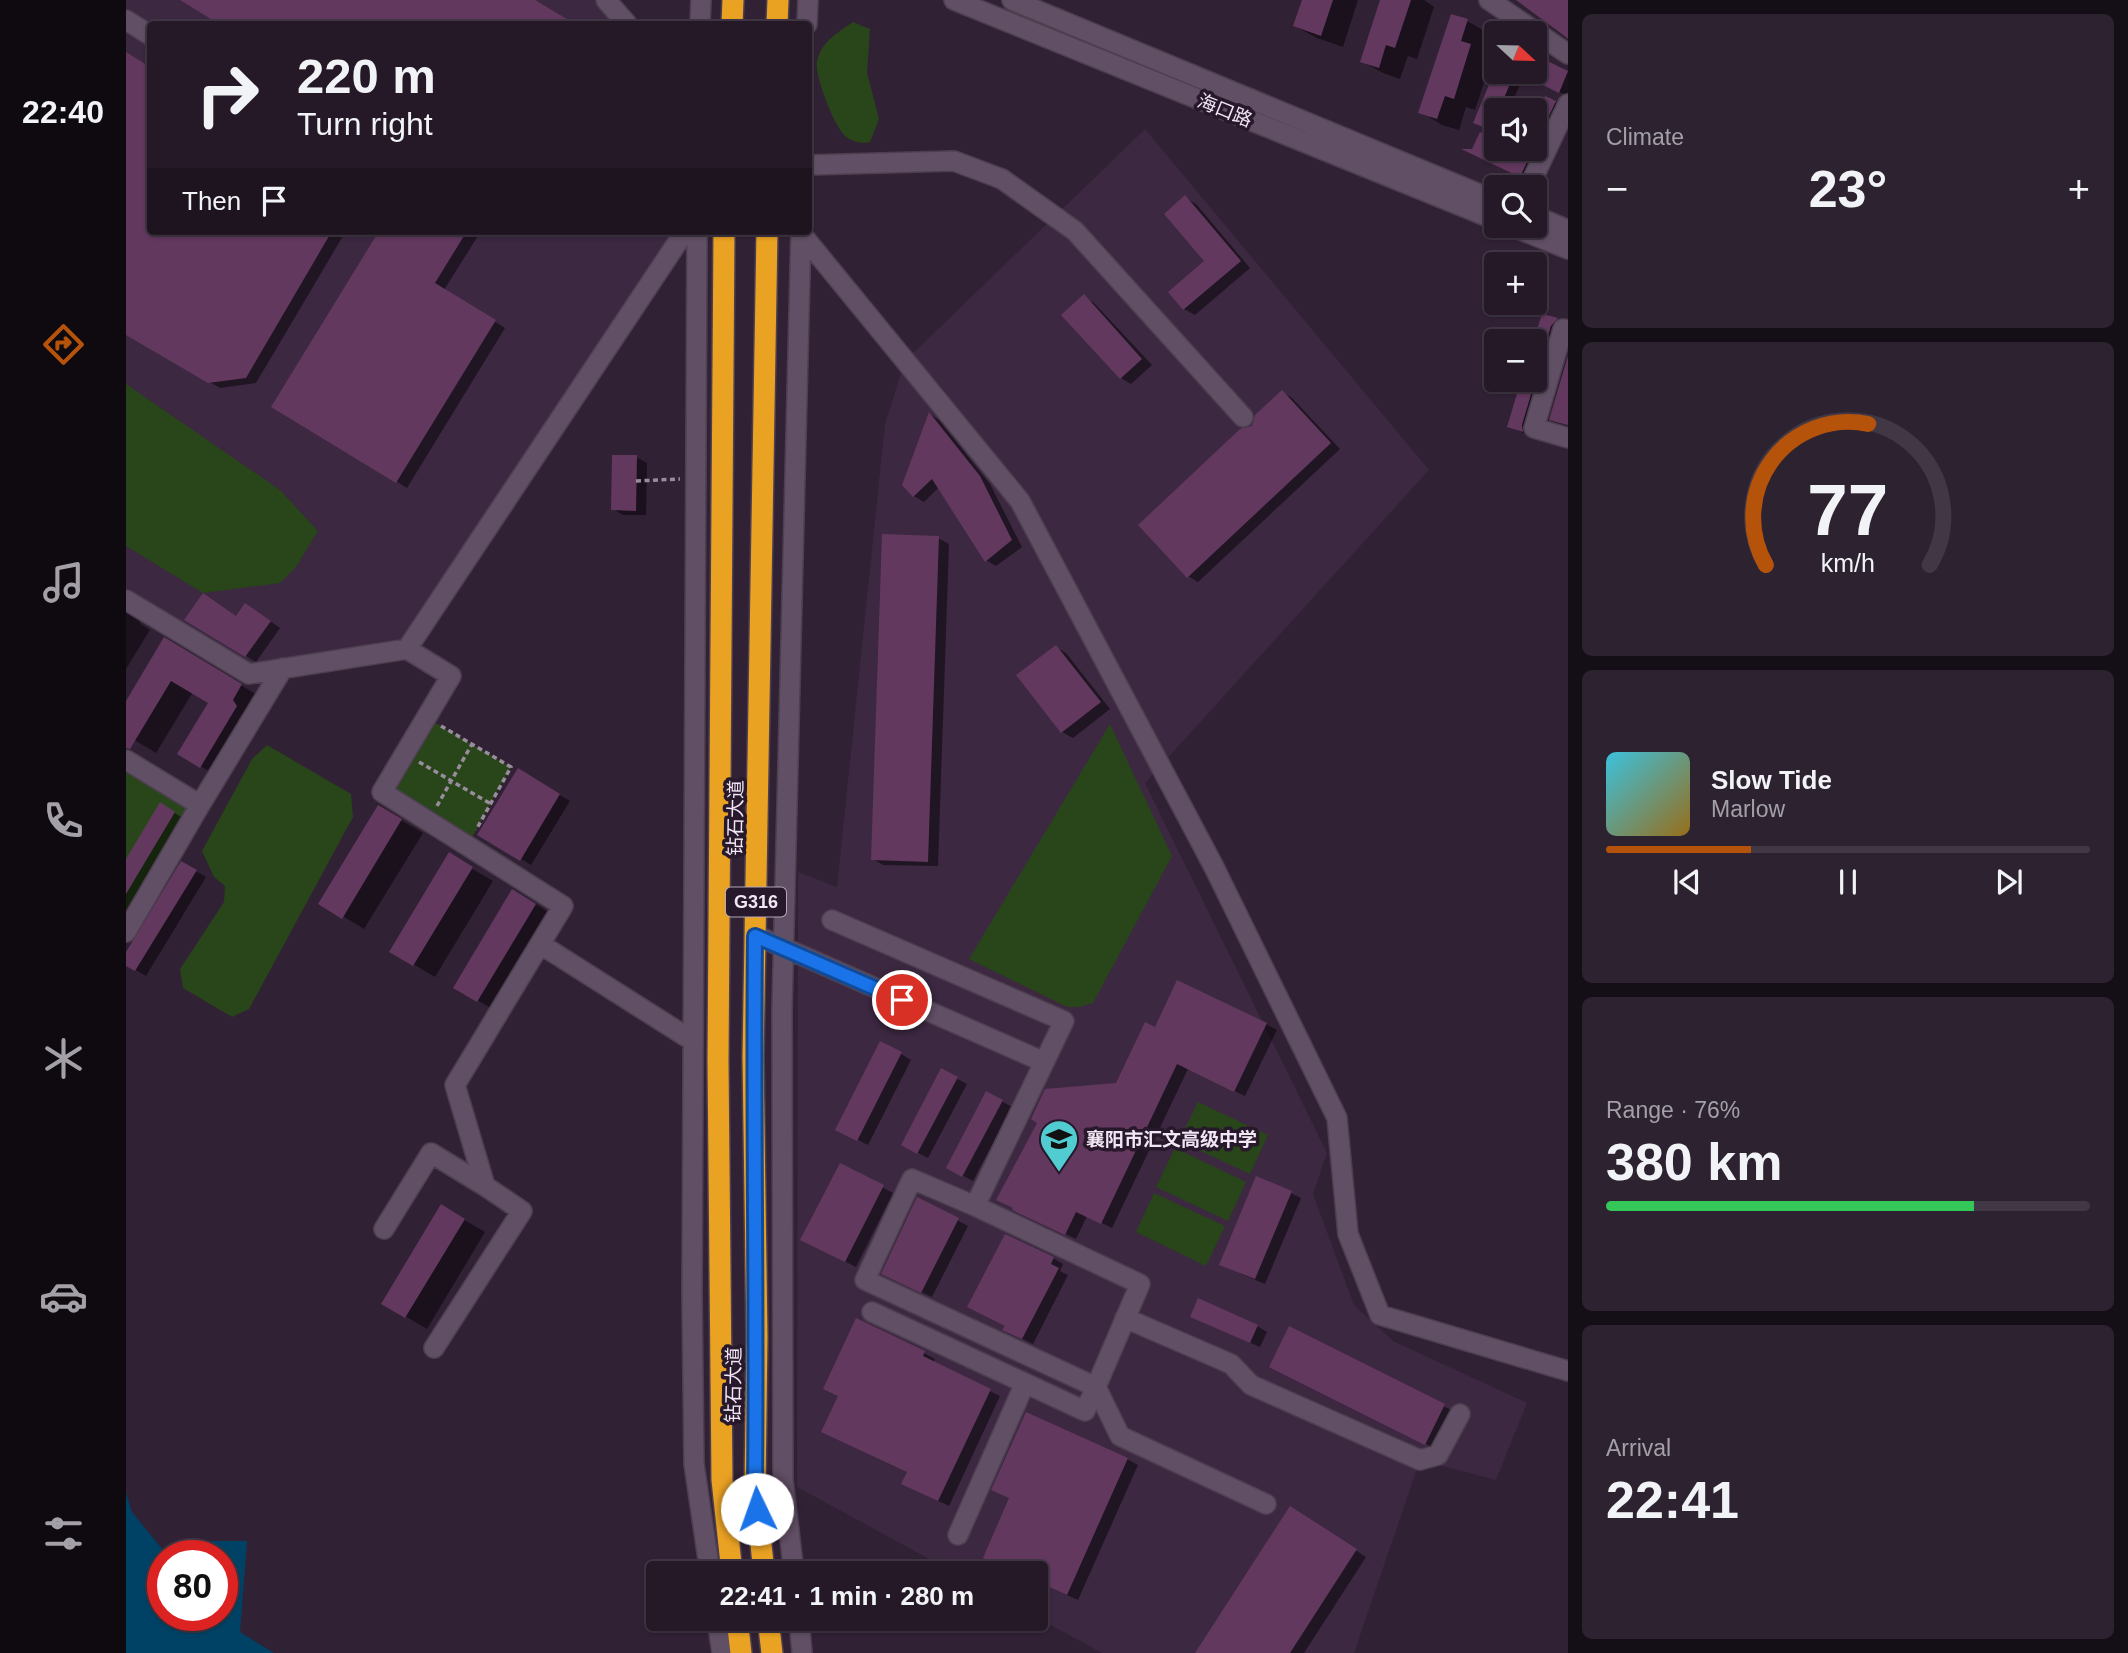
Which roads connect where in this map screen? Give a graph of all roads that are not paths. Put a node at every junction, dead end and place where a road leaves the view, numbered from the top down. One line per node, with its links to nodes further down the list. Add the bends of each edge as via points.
1 (606, 0): 10 (street)
2 (701, 0): 11 (street)
3 (733, 0): 12 (highway)
4 (778, 0): 13 (highway)
5 (808, 0): 14 (street)
6 (954, 0): 21 (street, 海口路)
7 (1012, 0): 20 (street, 海口路)
8 (1489, 0): 16 (street)
9 (126, 20): 15 (street)
10 (624, 21)
11 (700, 21)
12 (732, 21)
13 (777, 21)
14 (807, 21)
15 (147, 33)
16 (1568, 54)
17 (1568, 104): 19 (street)
18 (812, 165): 33 (street, via 954,161 1002,178 1074,231)
19 (1535, 175)
20 (1484, 196)
21 (1484, 215)
22 (1547, 221): 23 (street)
23 (1568, 230)
24 (682, 235): 36 (street)
25 (697, 235): 45 (street)
26 (724, 235): 60 (highway, 钻石大道 / G316, via 719,1061 722,1480)
27 (767, 235): 42 (highway, 钻石大道 / G316)
28 (800, 235): 44 (street)
29 (802, 235): 53 (street, via 1020,501 1214,867 1337,1118 1348,1234 1380,1315)
30 (1541, 238): 31 (street)
31 (1568, 249)
32 (1568, 330): 34 (street, via 1563,329 1534,428)
33 (1244, 417)
34 (1568, 438)
35 (126, 600): 37 (street, via 249,674)
36 (407, 649): 37 (street); 43 (street, via 451,676 382,792 563,906)
37 (283, 668): 39 (street)
38 (126, 760): 39 (street)
39 (200, 804): 41 (street)
40 (832, 920): 46 (street, via 1065,1021)
41 (126, 932)
42 (755, 936): 44 (street); 61 (highway, 钻石大道 / G316, via 755,1487)
43 (540, 944): 45 (street); 47 (street, via 455,1085)
44 (784, 950): 46 (street); 62 (street, via 783,1480)
45 (693, 1041): 59 (street, via 694,1464)
46 (1044, 1062): 48 (street)
47 (485, 1186): 49 (street, via 431,1153); 52 (street, via 522,1211)
48 (975, 1206): 51 (street, via 1140,1284); 55 (street, via 912,1179 865,1280)
49 (384, 1229)
50 (872, 1312): 54 (street)
51 (1125, 1318): 55 (street); 56 (street, via 1231,1364 1251,1385 1420,1460 1438,1455)
52 (434, 1348)
53 (1568, 1371)
54 (1025, 1383): 55 (street, via 1085,1411); 58 (street)
55 (1096, 1387): 57 (street, via 1120,1436)
56 (1460, 1414)
57 (1266, 1504)
58 (958, 1535)
59 (708, 1561)
60 (731, 1561)
61 (763, 1561)
62 (793, 1561)
63 (719, 1631): 67 (street)
64 (738, 1631): 68 (highway)
65 (769, 1631): 69 (highway)
66 (800, 1631): 70 (street)
67 (722, 1653)
68 (741, 1653)
69 (772, 1653)
70 (803, 1653)

